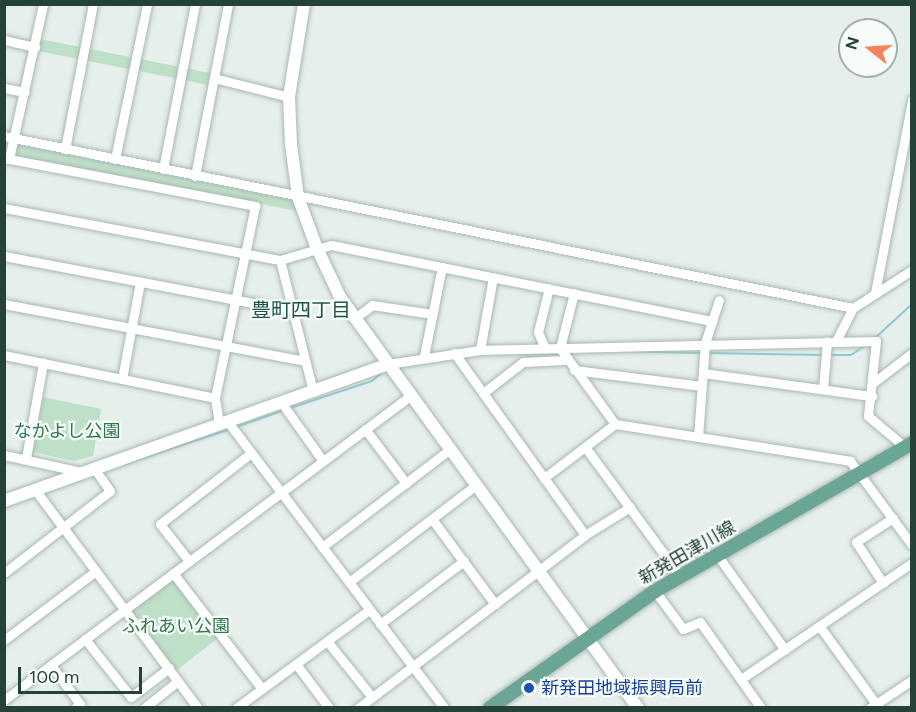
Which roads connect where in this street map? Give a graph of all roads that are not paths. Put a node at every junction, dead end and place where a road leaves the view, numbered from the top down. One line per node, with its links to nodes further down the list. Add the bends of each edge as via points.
1 (42, 4): 8 (street)
2 (93, 4): 15 (street)
3 (147, 4): 17 (street)
4 (195, 4): 18 (street)
5 (228, 4): 9 (street)
6 (304, 4): 12 (street)
7 (4, 40): 8 (street)
8 (35, 46): 11 (street)
9 (214, 78): 12 (street); 19 (street)
10 (4, 88): 11 (street)
11 (25, 92): 14 (street)
12 (289, 97): 20 (street)
13 (912, 100): 32 (street)
14 (9, 137): 15 (street); 16 (street)
15 (65, 149): 17 (street)
16 (7, 159): 23 (street, via 255,206)
17 (115, 159): 18 (street)
18 (164, 169): 19 (street)
19 (195, 176): 20 (street)
20 (298, 197): 22 (street); 36 (street)
21 (4, 208): 23 (street)
22 (315, 246): 25 (street); 26 (street); 39 (street)
23 (246, 253): 25 (street); 34 (street)
24 (4, 256): 29 (street)
25 (280, 260): 37 (street)
26 (441, 267): 28 (street); 38 (street)
27 (912, 270): 32 (street)
28 (494, 277): 30 (street); 47 (street)
29 (140, 282): 34 (street); 41 (street)
30 (549, 288): 31 (street); 45 (street, via 538,332)
31 (574, 293): 40 (street); 46 (street)
32 (875, 293): 36 (street)
33 (719, 300): 40 (street)
34 (236, 301): 37 (street); 44 (street)
35 (4, 304): 41 (street)
36 (853, 308): 42 (street)
37 (290, 310): 53 (street)
38 (432, 314): 39 (street, via 372,305); 51 (street)
39 (355, 318): 55 (street)
40 (712, 321): 43 (street)
41 (132, 329): 44 (street); 58 (street)
42 (831, 341): 43 (street); 59 (street, via 872,340); 61 (street)
43 (705, 343): 46 (street); 57 (street)
44 (226, 348): 53 (street); 66 (street)
45 (545, 348): 46 (street); 47 (street)
46 (560, 348): 52 (street)
47 (480, 350): 48 (street)
48 (454, 353): 51 (street); 63 (street)
49 (912, 353): 59 (street)
50 (4, 354): 54 (street)
51 (424, 356): 55 (street)
52 (564, 360): 56 (street); 63 (street, via 523,362)
53 (305, 361): 62 (street)
54 (43, 363): 58 (street); 77 (street)
55 (388, 364): 62 (street); 64 (street)
56 (574, 370): 60 (street); 69 (street)
57 (703, 373): 60 (street); 61 (street)
58 (122, 378): 66 (street)
59 (874, 382): 65 (street)
60 (702, 386): 71 (street)
61 (823, 389): 65 (street)
62 (313, 391): 67 (street)
63 (483, 393): 81 (street)
64 (410, 396): 70 (street); 74 (street)
65 (872, 396): 72 (street, via 868,416)
66 (215, 398): 68 (street)
67 (281, 402): 68 (street); 78 (street)
68 (223, 423): 75 (street); 79 (street)
69 (615, 424): 71 (street); 73 (street)
70 (365, 429): 78 (street); 82 (street)
71 (698, 437): 80 (street, via 850,461)
72 (908, 445): 80 (main road, 新発田津川線)
73 (585, 447): 81 (street); 87 (street)
74 (450, 449): 82 (street); 83 (street)
75 (251, 453): 85 (street); 95 (street, via 160,524)
76 (4, 455): 77 (street)
77 (26, 458): 79 (street)
78 (323, 461): 85 (street)
79 (88, 470): 84 (street); 90 (street, via 110,492)
80 (862, 472): 88 (street); 94 (main road, 新発田津川線)
81 (544, 478): 91 (street)
82 (406, 483): 93 (street)
83 (476, 485): 89 (street); 98 (street)
84 (36, 491): 86 (street); 90 (street)
85 (281, 492): 93 (street); 95 (street)
86 (4, 501)
87 (630, 507): 91 (street); 102 (street)
88 (893, 518): 92 (street); 104 (street, via 856,542)
89 (432, 519): 96 (street); 103 (street)
90 (64, 528): 99 (street); 100 (street)
91 (585, 535): 98 (street)
92 (912, 545)
93 (322, 547): 103 (street)
94 (717, 556): 102 (main road, 新発田津川線); 115 (street)
95 (189, 561): 101 (street)
96 (464, 561): 106 (street); 109 (street)
97 (912, 563): 104 (street)
98 (540, 570): 106 (street); 111 (street)
99 (96, 571): 107 (street); 113 (street)
100 (4, 573)
101 (173, 573): 107 (street); 123 (street)
102 (680, 576): 105 (main road, 新発田津川線)
103 (349, 582): 108 (street)
104 (883, 583): 110 (street)
105 (655, 591): 111 (main road, 新発田津川線); 120 (street, via 683,629 700,622)
106 (495, 604): 118 (street)
107 (125, 609): 112 (street); 119 (street)
108 (369, 610): 109 (street); 114 (street)
109 (380, 624): 118 (street)
110 (820, 627): 115 (street); 126 (street)
111 (589, 635): 134 (main road, 新発田津川線); 135 (street)
112 (85, 639): 117 (street); 119 (street, via 131,697)
113 (4, 640)
114 (327, 641): 116 (street); 124 (street)
115 (785, 650): 120 (street)
116 (296, 664): 123 (street); 131 (street)
117 (51, 665): 125 (street); 127 (street, via 80,704)
118 (413, 667): 124 (street); 133 (street)
119 (169, 668): 122 (street)
120 (741, 679): 136 (street)
121 (912, 680): 126 (street)
122 (178, 681): 128 (street); 129 (street)
123 (262, 688): 130 (street)
124 (372, 697): 132 (street)
125 (4, 700)
126 (875, 706)
127 (75, 708)
128 (144, 708)
129 (198, 708)
130 (236, 708)
131 (329, 708)
132 (358, 708)
133 (444, 708)
134 (490, 708)
135 (638, 708)
136 (761, 708)

